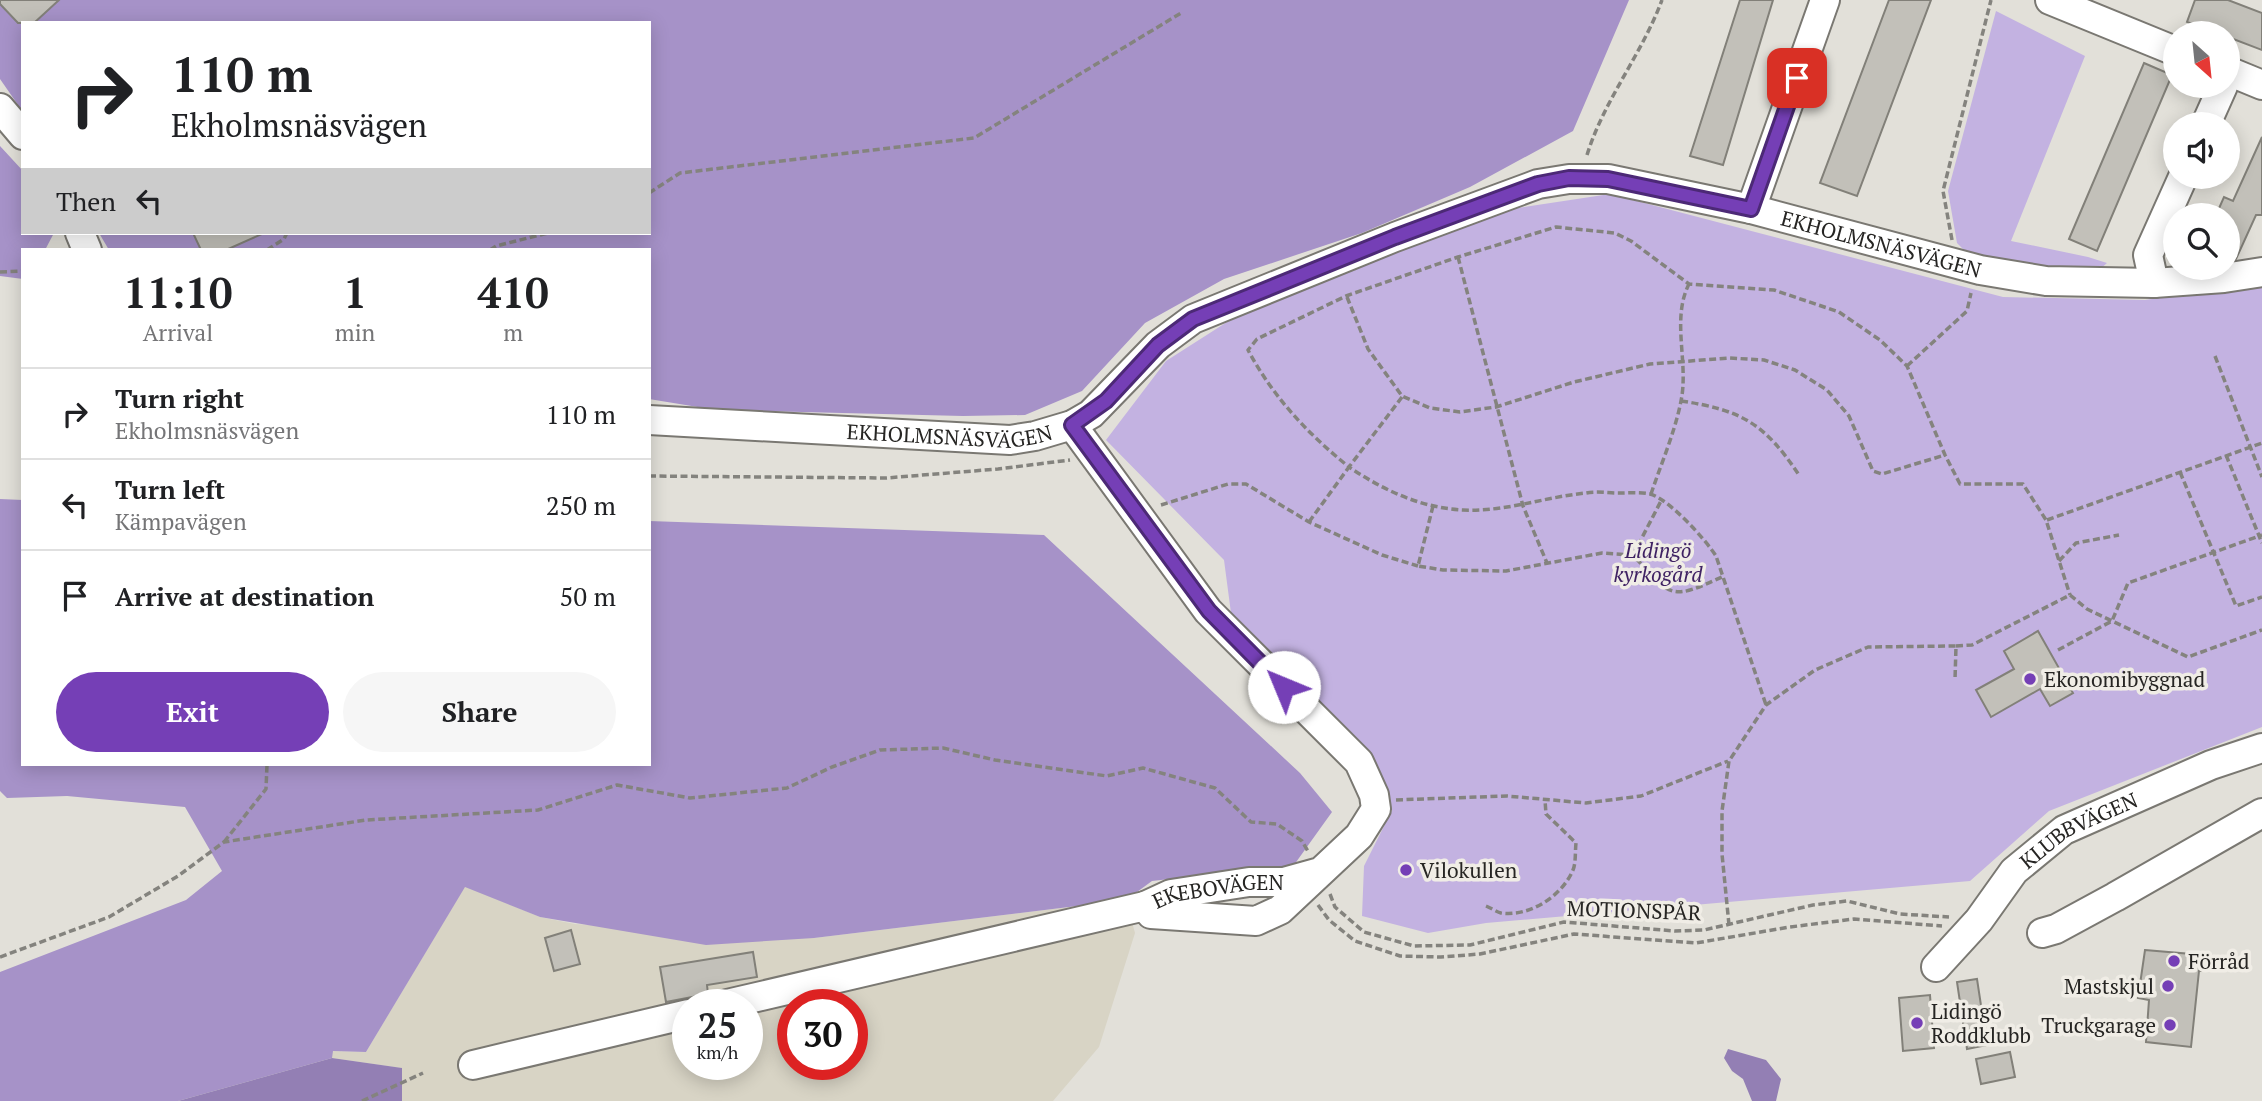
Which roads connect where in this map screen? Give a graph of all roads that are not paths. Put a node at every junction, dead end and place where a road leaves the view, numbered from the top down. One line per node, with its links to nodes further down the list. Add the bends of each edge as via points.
1 (1825, 0): 9 (street)
2 (2050, 0): 3 (street)
3 (2163, 46)
4 (2240, 79): 5 (street)
5 (2262, 85)
6 (0, 108): 7 (street)
7 (21, 133)
8 (2178, 189): 11 (street, via 2148,255)
9 (1751, 209): 11 (street, EKHOLMSNÄSVÄGEN, via 1968,267 2046,281); 13 (street, EKHOLMSNÄSVÄGEN, via 1608,179 1569,178 1538,184 1193,319 1158,345 1106,401)
10 (2262, 272): 11 (street, EKHOLMSNÄSVÄGEN)
11 (2154, 283)
12 (651, 420): 13 (street, EKHOLMSNÄSVÄGEN, via 1010,440)
13 (1072, 425): 16 (street, EKEBOVÄGEN, via 1209,611 1359,762 1376,809 1359,836)
14 (2262, 748): 19 (street, KLUBBVÄGEN, via 2211,765 2064,830 2014,871)
15 (2262, 813): 18 (street)
16 (1315, 877): 17 (street, EKEBOVÄGEN, via 1171,894); 17 (street, EKEBOVÄGEN, via 1280,910 1255,921 1151,914)
17 (1145, 905): 20 (street)
18 (2042, 933)
19 (1936, 967)
20 (763, 995)
21 (672, 1018): 22 (street)
22 (473, 1065)

